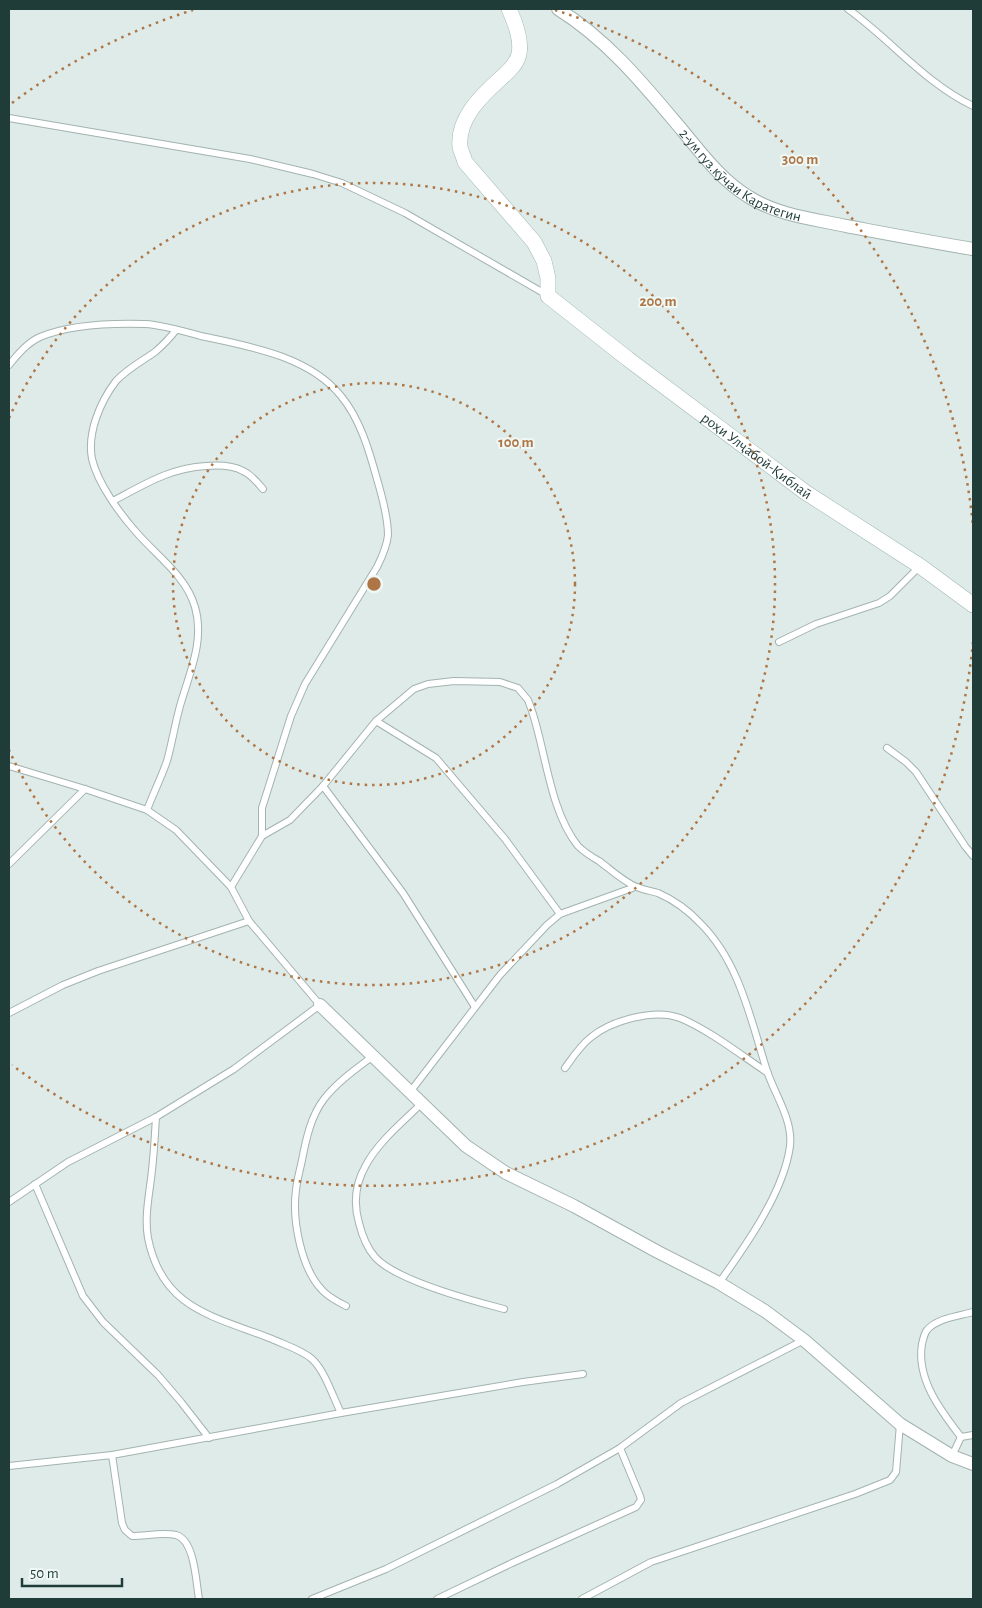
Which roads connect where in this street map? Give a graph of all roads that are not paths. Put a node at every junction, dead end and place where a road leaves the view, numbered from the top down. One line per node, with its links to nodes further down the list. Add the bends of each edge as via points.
1 (509, 9): 7 (street, via 519,36 519,54 511,69 483,94 466,117 460,147 465,162 534,242 544,261)
2 (559, 9): 6 (street, 2-ум гуз.кӯчаи Каратегин, via 627,66 724,178 748,197 770,209)
3 (848, 9): 4 (lane, via 934,82)
4 (973, 106)
5 (9, 118): 7 (lane, via 250,159 342,183 405,213)
6 (973, 249)
7 (548, 296): 12 (street, роҳи Улҷабой-Қиблаӣ, via 805,492)
8 (176, 330): 9 (lane, via 147,324 64,330 39,338 22,349); 11 (lane, via 163,346 117,380 95,421 92,458); 21 (lane, via 272,353 306,367 326,382 341,396 360,426 385,514 388,535 377,567 305,684 291,716 262,808)
9 (9, 365)
10 (263, 490): 11 (lane, via 244,471 218,465 164,474)
11 (113, 501): 20 (lane, via 136,533 182,580 192,597 198,621 195,657 167,761)
12 (920, 566): 13 (street, роҳи Улҷабой-Қиблаӣ); 14 (lane, via 879,603 816,624)
13 (973, 605)
14 (779, 642)
15 (376, 721): 18 (lane); 25 (lane, via 414,689 428,684 487,681 518,688 532,710 555,798 571,836 580,848); 26 (lane, via 436,758 506,839)
16 (887, 748): 22 (lane, via 916,772)
17 (9, 766): 19 (lane)
18 (323, 786): 21 (lane, via 290,820); 29 (lane, via 403,893)
19 (85, 789): 20 (lane); 23 (lane)
20 (147, 810): 24 (lane, via 176,830)
21 (262, 836): 24 (lane)
22 (973, 856)
23 (9, 864)
24 (231, 887): 27 (lane)
25 (635, 887): 26 (lane); 33 (lane, via 674,901 702,924 718,946 748,1006)
26 (560, 914): 29 (lane, via 500,975)
27 (249, 921): 28 (lane); 30 (lane, via 98,971)
28 (320, 1005): 31 (street); 36 (lane, via 234,1069)
29 (475, 1007): 34 (lane)
30 (9, 1013)
31 (373, 1056): 34 (street); 40 (lane, via 323,1100 305,1142 296,1190 297,1232 308,1268 322,1291)
32 (565, 1068): 33 (lane, via 581,1045 603,1029 636,1017 661,1015 678,1017 694,1025)
33 (768, 1073): 39 (lane, via 788,1125 790,1146 787,1163 775,1195)
34 (410, 1092): 35 (street)
35 (422, 1103): 39 (street, via 466,1146 506,1172); 41 (lane, via 376,1150 355,1191 355,1211 367,1247 376,1259 393,1270 428,1286)
36 (156, 1116): 37 (lane, via 68,1162); 45 (lane, via 148,1193 148,1236 161,1275 171,1290 209,1316 282,1343 311,1358 321,1370)
37 (35, 1184): 38 (lane); 49 (lane, via 88,1304 158,1375)
38 (9, 1202)
39 (719, 1283): 43 (street)
40 (346, 1306)
41 (504, 1309)
42 (973, 1312): 48 (lane, via 934,1324 924,1336 921,1355 921,1368 927,1384)
43 (804, 1340): 46 (street); 50 (lane, via 681,1403)
44 (583, 1374): 45 (lane)
45 (341, 1413): 49 (lane)
46 (900, 1424): 52 (street); 58 (lane, via 896,1472 890,1480 651,1562)
47 (973, 1435): 48 (lane)
48 (961, 1437): 52 (lane)
49 (209, 1438): 51 (lane)
50 (620, 1448): 56 (lane, via 557,1484 386,1569); 57 (lane, via 640,1496 636,1507)
51 (112, 1455): 54 (lane); 55 (lane, via 125,1530 132,1536 174,1534 184,1539 190,1548)
52 (952, 1456): 53 (street)
53 (973, 1464)
54 (9, 1466)
55 (199, 1599)
56 (312, 1599)
57 (437, 1599)
58 (582, 1599)

